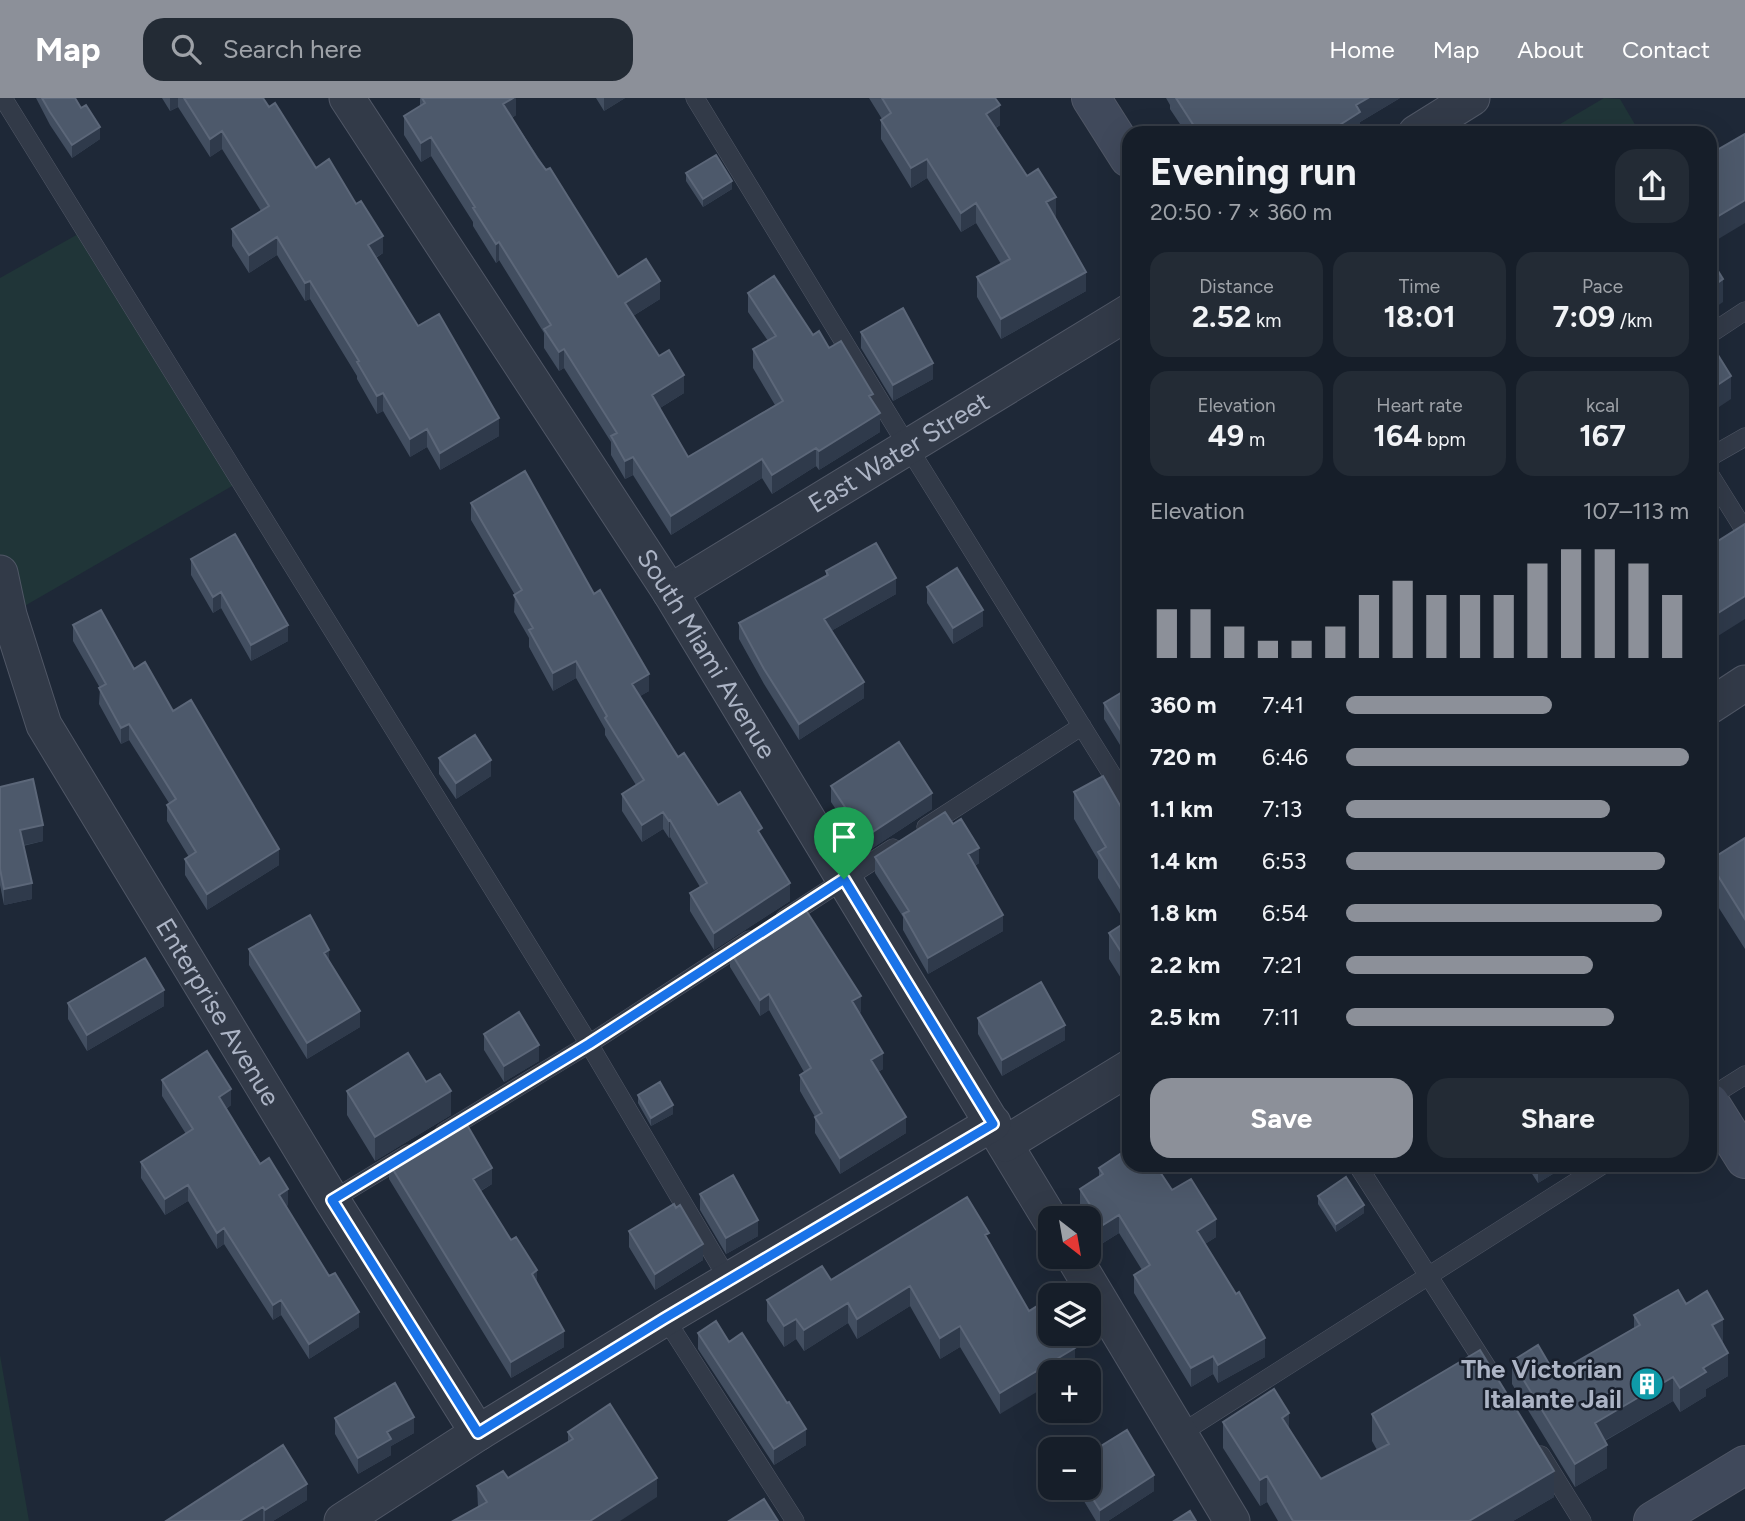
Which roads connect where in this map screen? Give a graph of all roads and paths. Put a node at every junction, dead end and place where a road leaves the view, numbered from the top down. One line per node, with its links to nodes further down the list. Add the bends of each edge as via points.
1 (3, 98): 23 (lane)
2 (695, 98): 12 (lane)
3 (1091, 98): 7 (main road)
4 (350, 99): 17 (street, South Miami Avenue)
5 (1470, 99): 6 (street)
6 (1427, 126)
7 (1122, 147)
8 (1745, 311): 10 (lane)
9 (1122, 316): 12 (street, East Water Street)
10 (1717, 329)
11 (1745, 437): 13 (lane)
12 (908, 447): 17 (street, East Water Street); 20 (lane)
13 (1717, 453)
14 (1717, 486): 15 (lane)
15 (1745, 531)
16 (0, 573): 32 (street, Enterprise Avenue, via 44,725)
17 (670, 592): 22 (street, South Miami Avenue)
18 (1745, 684): 19 (street)
19 (1717, 702)
20 (1082, 726): 21 (lane); 22 (lane)
21 (1122, 791)
22 (844, 879): 23 (lane); 28 (street, South Miami Avenue)
23 (589, 1044): 32 (lane); 36 (lane)
24 (1122, 1072): 28 (street)
25 (1745, 1075): 26 (lane)
26 (1717, 1093)
27 (1717, 1114): 29 (main road)
28 (999, 1134): 33 (street, South Miami Avenue); 36 (street)
29 (1745, 1159)
30 (1362, 1172): 35 (lane)
31 (1592, 1172): 35 (lane)
32 (332, 1200): 39 (street, Enterprise Avenue)
33 (1042, 1206)
34 (1081, 1269): 40 (street)
35 (1428, 1276): 38 (lane); 40 (lane)
36 (729, 1281): 37 (street)
37 (665, 1318): 39 (street); 44 (lane)
38 (1502, 1390)
39 (478, 1433): 43 (street)
40 (1180, 1434): 45 (street)
41 (1530, 1436): 46 (lane)
42 (1745, 1465): 47 (main road)
43 (363, 1515)
44 (795, 1521)
45 (1232, 1521)
46 (1582, 1521)
47 (1653, 1521)

